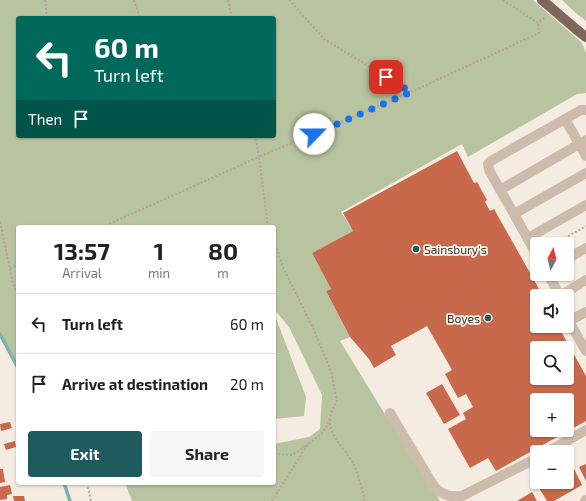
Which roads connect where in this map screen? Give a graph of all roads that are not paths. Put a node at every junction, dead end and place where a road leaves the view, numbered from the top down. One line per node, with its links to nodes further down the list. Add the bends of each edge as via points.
1 (542, 0): 2 (main road)
2 (586, 36)
3 (586, 110): 4 (street)
4 (565, 119): 5 (street); 8 (street, via 488,164)
5 (583, 142): 6 (street); 8 (street)
6 (586, 156)
7 (586, 173): 10 (street)
8 (500, 190): 10 (street)
9 (586, 205): 11 (street)
10 (514, 214): 11 (street)
11 (528, 238): 12 (street)
12 (530, 242)
13 (586, 248): 14 (street)
14 (574, 255)
15 (586, 280): 16 (street)
16 (571, 289)
17 (586, 312): 18 (street)
18 (574, 317)
19 (574, 330): 20 (street)
20 (585, 347)
21 (390, 413): 24 (street, via 435,488 443,494 452,497 462,496)
22 (586, 430): 23 (street)
23 (559, 445)
24 (530, 462)

